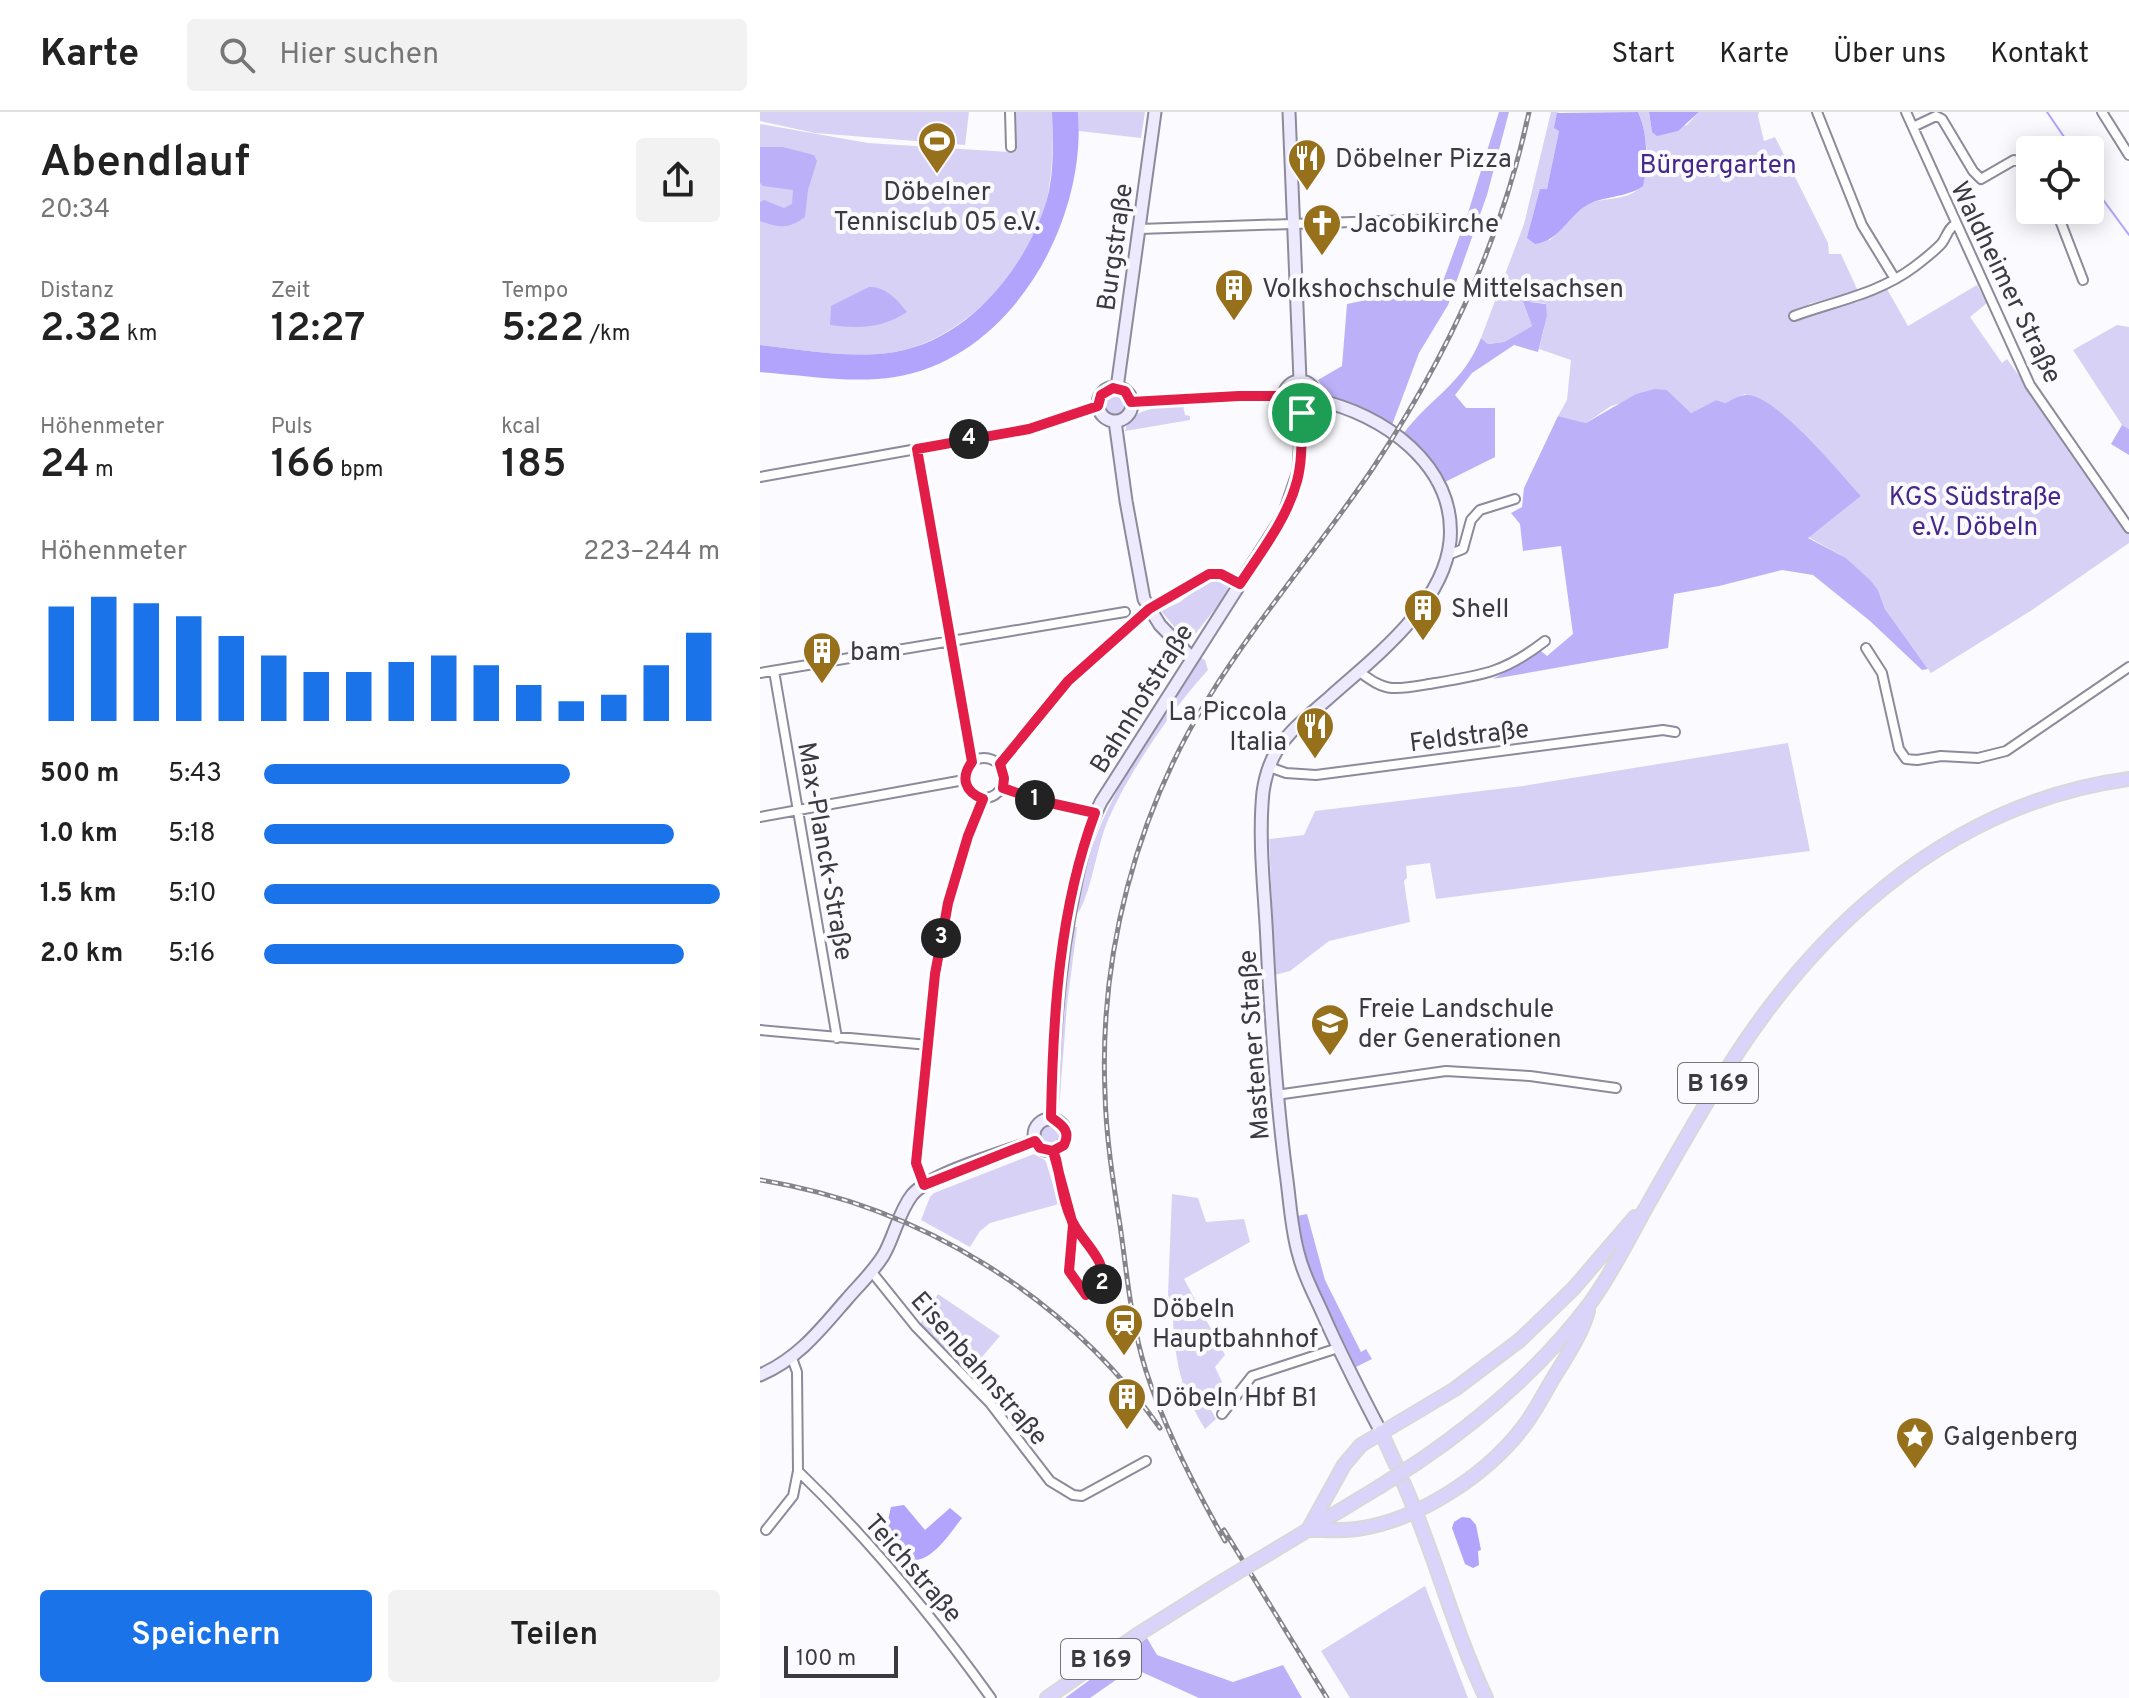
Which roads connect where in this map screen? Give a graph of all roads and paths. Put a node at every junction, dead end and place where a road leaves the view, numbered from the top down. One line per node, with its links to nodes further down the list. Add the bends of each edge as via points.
1 (1010, 112): 8 (street)
2 (1155, 112): 15 (main road, Burgstraße)
3 (1289, 112): 12 (main road)
4 (1817, 112): 16 (street, via 1862,225)
5 (1906, 112): 7 (street, Waldheimer Straße)
6 (2102, 112): 9 (street)
7 (1913, 127): 10 (street, Waldheimer Straße, via 1940,117 1981,179); 13 (street, Waldheimer Straße)
8 (1011, 147)
9 (2129, 155)
10 (2016, 161)
11 (1442, 219): 12 (street)
12 (1293, 222): 15 (street); 19 (main road)
13 (1956, 224): 16 (street, via 1928,256); 30 (street, Waldheimer Straße, via 2030,385)
14 (2061, 224): 17 (street)
15 (1139, 229): 20 (main road, Burgstraße)
16 (1895, 279): 18 (street, via 1855,298)
17 (2083, 280)
18 (1794, 316)
19 (1300, 380): 21 (main road, via 1290,384); 22 (main road, via 1313,386)
20 (1117, 388): 23 (main road); 24 (main road, via 1103,392)
21 (1284, 396): 23 (main road); 25 (main road, via 1291,411)
22 (1316, 400): 25 (main road); 31 (main road, Mastener Straße, via 1369,420 1410,445 1425,461 1449,515)
23 (1131, 402): 26 (main road, via 1129,414)
24 (1098, 406): 26 (main road, via 1104,417); 27 (street, via 1029,429)
25 (1302, 413): 32 (main road, Bahnhofstraße, via 1300,464 1292,497)
26 (1115, 421): 33 (main road, via 1140,582)
27 (917, 449): 28 (street); 35 (street)
28 (760, 477)
29 (1515, 499): 31 (street, Mastener Straße, via 1480,510 1471,520 1463,549)
30 (2129, 528)
31 (1448, 555): 41 (main road, Mastener Straße, via 1427,601)
32 (1240, 584): 33 (street, via 1209,574); 38 (main road, Bahnhofstraße)
33 (1149, 609): 38 (main road); 45 (street, via 1068,681)
34 (1125, 612): 35 (street)
35 (949, 640): 40 (street); 44 (street)
36 (1545, 641): 41 (street, via 1490,674 1392,688)
37 (1866, 648): 39 (street, via 1882,673 1899,749 1906,759 1917,760 1978,758 2006,751)
38 (1191, 657): 52 (main road, Bahnhofstraße)
39 (2129, 667)
40 (774, 671): 42 (street); 51 (street, Max-Planck-Straße)
41 (1358, 671): 46 (main road, Mastener Straße, via 1291,733)
42 (760, 673)
43 (1675, 732): 46 (street, Feldstraße, via 1316,775)
44 (972, 762): 45 (street); 48 (street)
45 (1000, 764): 49 (street)
46 (1269, 767): 58 (main road, Mastener Straße, via 1262,835)
47 (2129, 779): 63 (main road, B 169, via 2043,799 1969,830 1904,870 1854,911 1799,969 1752,1032)
48 (964, 780): 50 (street, via 969,791); 51 (street)
49 (1003, 788): 50 (street); 52 (street)
50 (983, 799): 56 (street, via 948,903)
51 (800, 810): 53 (street); 55 (street, Max-Planck-Straße)
52 (1095, 813): 59 (main road, Bahnhofstraße, via 1060,967)
53 (760, 817)
54 (760, 1030): 55 (street)
55 (837, 1038): 56 (street)
56 (929, 1045): 62 (street, via 916,1163)
57 (1616, 1088): 58 (street, via 1446,1071)
58 (1276, 1095): 67 (main road, Mastener Straße, via 1298,1255)
59 (1051, 1119): 60 (main road, via 1038,1124); 61 (main road, via 1063,1124 1067,1134 1064,1145)
60 (1035, 1141): 61 (main road); 62 (main road)
61 (1053, 1151): 64 (street)
62 (924, 1185): 65 (main road, via 912,1195)
63 (1648, 1204): 66 (main road, B 169); 71 (main road, via 1520,1340 1455,1389)
64 (1076, 1229): 64 (street, via 1069,1271 1086,1295 1102,1285 1104,1276)
65 (871, 1271): 68 (main road); 72 (street, Eisenbahnstraße, via 916,1327 990,1403 1050,1481 1082,1496)
66 (1592, 1300): 76 (main road, via 1567,1356 1507,1446 1457,1487); 78 (main road, B 169, bridge, via 1552,1349 1463,1429)
67 (1338, 1348): 70 (street, via 1252,1376); 71 (main road, Mastener Straße)
68 (792, 1358): 69 (main road); 74 (street, via 797,1372)
69 (760, 1375)
70 (1222, 1414)
71 (1381, 1432): 73 (main road); 78 (main road, via 1344,1465)
72 (1146, 1461)
73 (1396, 1465)
74 (798, 1471): 77 (street, via 793,1496); 79 (street, Teichstraße, via 939,1626)
75 (1403, 1482): 76 (main road)
76 (1416, 1510): 78 (main road, via 1367,1527); 81 (main road)
77 (766, 1530)
78 (1308, 1530): 80 (main road, B 169, bridge, via 1157,1622)
79 (991, 1698)
80 (1047, 1698)
81 (1486, 1698)

